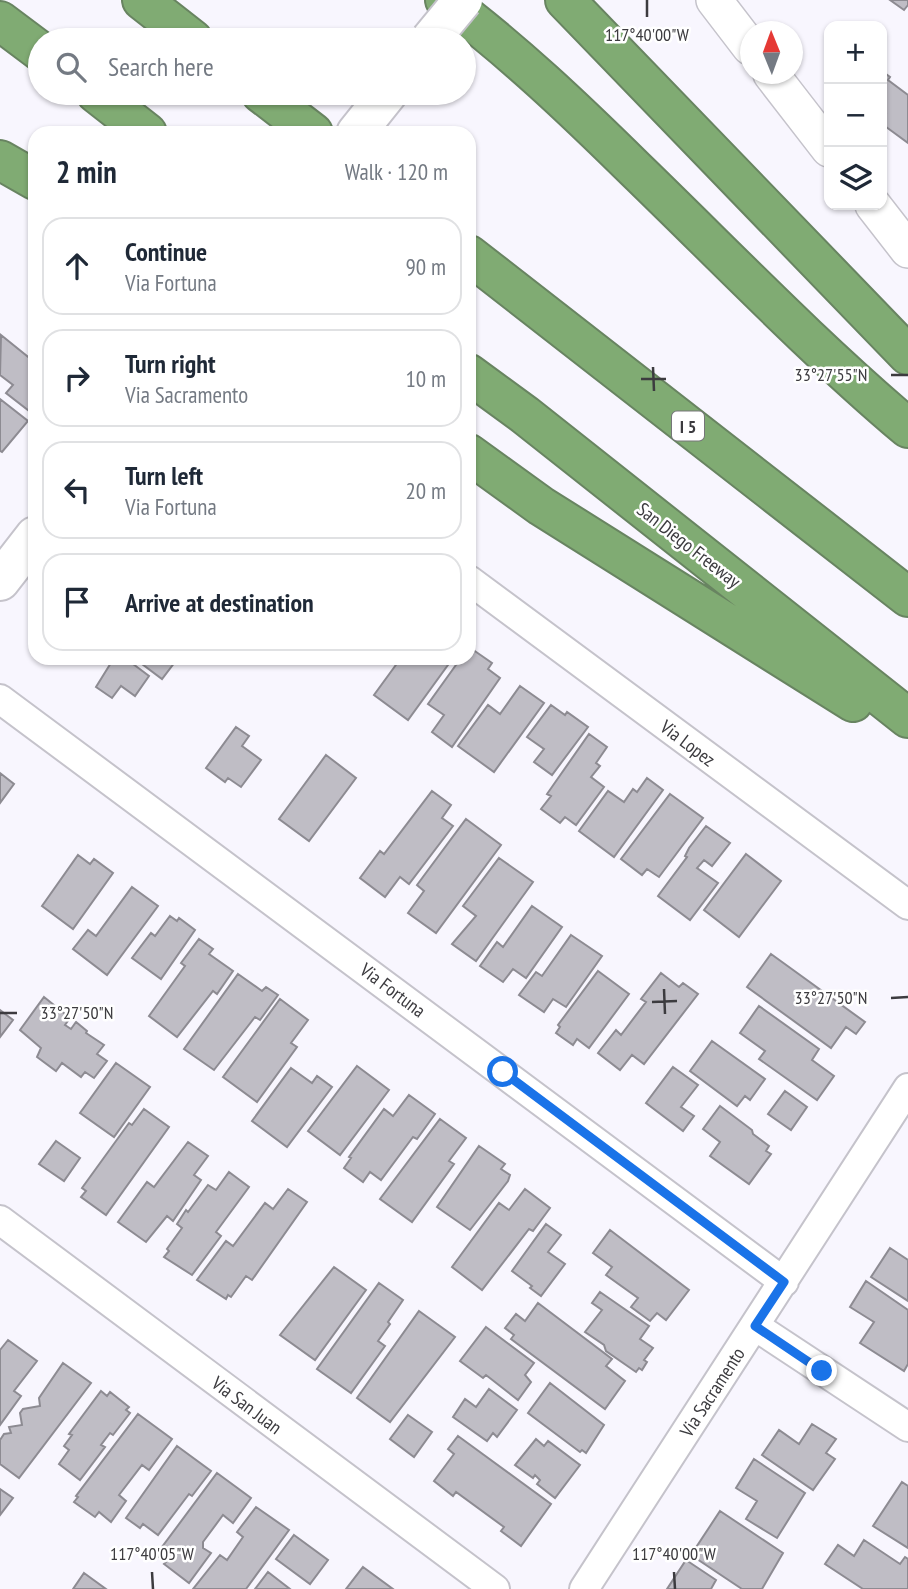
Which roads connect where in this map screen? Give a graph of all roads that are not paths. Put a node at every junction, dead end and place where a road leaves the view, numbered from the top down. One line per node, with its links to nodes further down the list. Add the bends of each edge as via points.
1 (142, 0): 7 (highway)
2 (444, 0): 26 (highway, via 548,84 849,378)
3 (463, 0): 8 (main road, bridge)
4 (565, 0): 24 (highway)
5 (714, 0): 9 (street)
6 (0, 21): 10 (highway)
7 (178, 28)
8 (440, 28)
9 (740, 33)
10 (28, 42)
11 (779, 84): 18 (street)
12 (111, 105): 15 (highway)
13 (277, 105): 16 (highway)
14 (378, 105): 17 (main road)
15 (138, 126)
16 (304, 126)
17 (362, 126)
18 (827, 147)
19 (0, 160): 20 (highway)
20 (28, 176)
21 (877, 210): 22 (street)
22 (908, 250)
23 (476, 260): 31 (highway, I 5)
24 (908, 355)
25 (476, 379): 33 (highway, San Diego Freeway)
26 (908, 428)
27 (476, 459): 34 (highway, via 541,506)
28 (28, 545): 29 (main road)
29 (0, 581)
30 (476, 585): 35 (street, Via Lopez)
31 (908, 597)
32 (0, 699): 38 (street, Via Fortuna)
33 (908, 718)
34 (908, 737)
35 (908, 905)
36 (908, 1088): 38 (street, Via Sacramento)
37 (0, 1220): 41 (street, Via San Juan)
38 (784, 1282): 39 (street, Via Sacramento)
39 (755, 1326): 40 (street); 42 (street, Via Sacramento)
40 (908, 1427)
41 (495, 1589)
42 (584, 1589)

